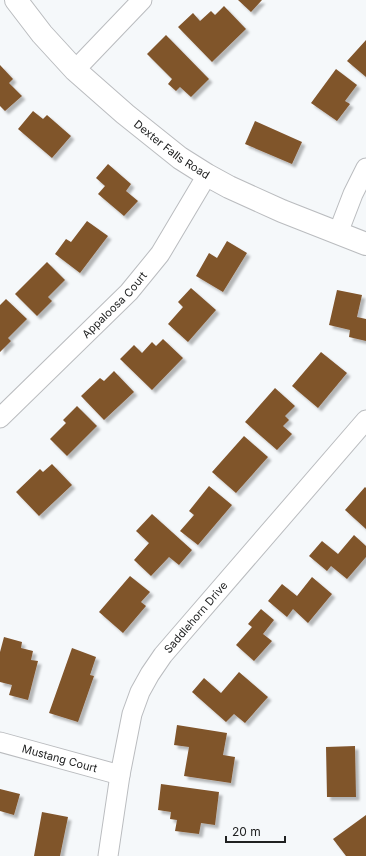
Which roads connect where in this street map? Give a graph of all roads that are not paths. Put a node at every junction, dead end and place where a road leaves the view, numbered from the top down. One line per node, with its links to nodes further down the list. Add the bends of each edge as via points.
1 (16, 0): 3 (street, Dexter Falls Road, via 42,34)
2 (142, 0): 3 (street)
3 (75, 70): 5 (street, Dexter Falls Road, via 125,114)
4 (366, 168): 6 (street)
5 (207, 176): 6 (street, Dexter Falls Road, via 282,211); 8 (street, Appaloosa Court, via 160,254 129,292)
6 (338, 233): 7 (street, Dexter Falls Road)
7 (366, 244)
8 (0, 418)
9 (366, 420): 11 (street, Saddlehorn Drive, via 163,655 140,692 132,714)
10 (0, 742): 11 (street, Mustang Court)
11 (120, 776): 12 (street, Saddlehorn Drive)
12 (108, 856)

